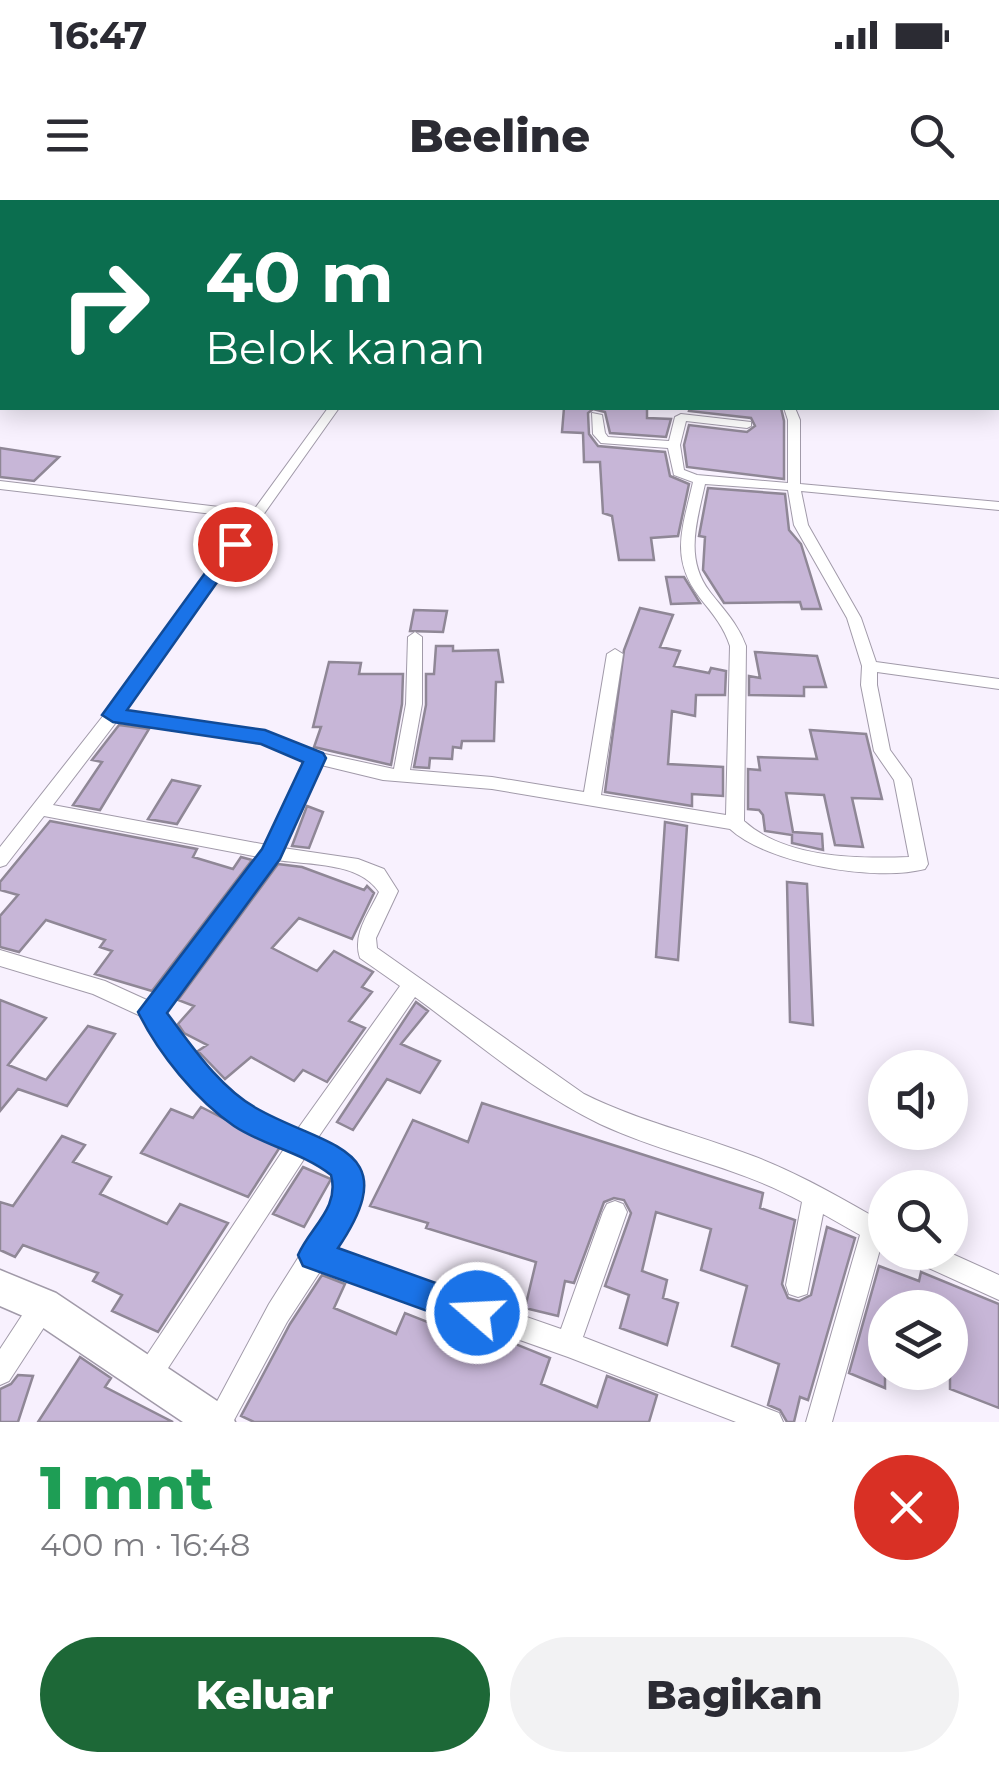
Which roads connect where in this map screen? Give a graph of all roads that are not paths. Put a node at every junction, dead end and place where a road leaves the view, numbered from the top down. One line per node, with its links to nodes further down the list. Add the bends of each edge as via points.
1 (332, 410): 11 (street)
2 (791, 410): 9 (street)
3 (682, 412): 5 (street); 6 (street)
4 (596, 416): 6 (street, via 605,440)
5 (747, 424)
6 (674, 444): 7 (street, via 680,474)
7 (700, 480): 9 (street); 21 (street, via 690,571 734,628 738,646)
8 (0, 486): 11 (street)
9 (794, 488): 10 (street); 14 (street, via 801,525 854,618)
10 (999, 506)
11 (255, 515): 16 (street)
12 (414, 637): 18 (street, via 414,704)
13 (614, 654): 19 (street)
14 (870, 666): 15 (street); 21 (street, via 882,752 902,779 919,864 867,864 773,848)
15 (999, 684)
16 (113, 715): 17 (street, via 265,737); 20 (street)
17 (316, 758): 18 (street); 22 (street)
18 (401, 776): 19 (street)
19 (591, 800): 21 (street)
20 (44, 809): 22 (street); 23 (street)
21 (735, 823)
22 (272, 853): 25 (street, via 377,874 388,896 365,946); 26 (street)
23 (0, 860)
24 (0, 958): 26 (street, via 98,987)
25 (413, 984): 27 (street); 28 (street, via 576,1101 612,1120 749,1165)
26 (152, 1012): 27 (street, via 193,1070 220,1095 255,1123)
27 (301, 1144): 31 (street, via 336,1159 349,1186 343,1216); 40 (street)
28 (815, 1197): 30 (street); 34 (street)
29 (615, 1212): 38 (street)
30 (868, 1228)
31 (314, 1255): 38 (street); 41 (street)
32 (868, 1268): 43 (street)
33 (960, 1270): 36 (street)
34 (798, 1285)
35 (0, 1288): 37 (street)
36 (999, 1288)
37 (42, 1306): 39 (street); 40 (street)
38 (568, 1344): 42 (street)
39 (0, 1372)
40 (148, 1376): 41 (street)
41 (217, 1422)
42 (770, 1422)
43 (819, 1422)

